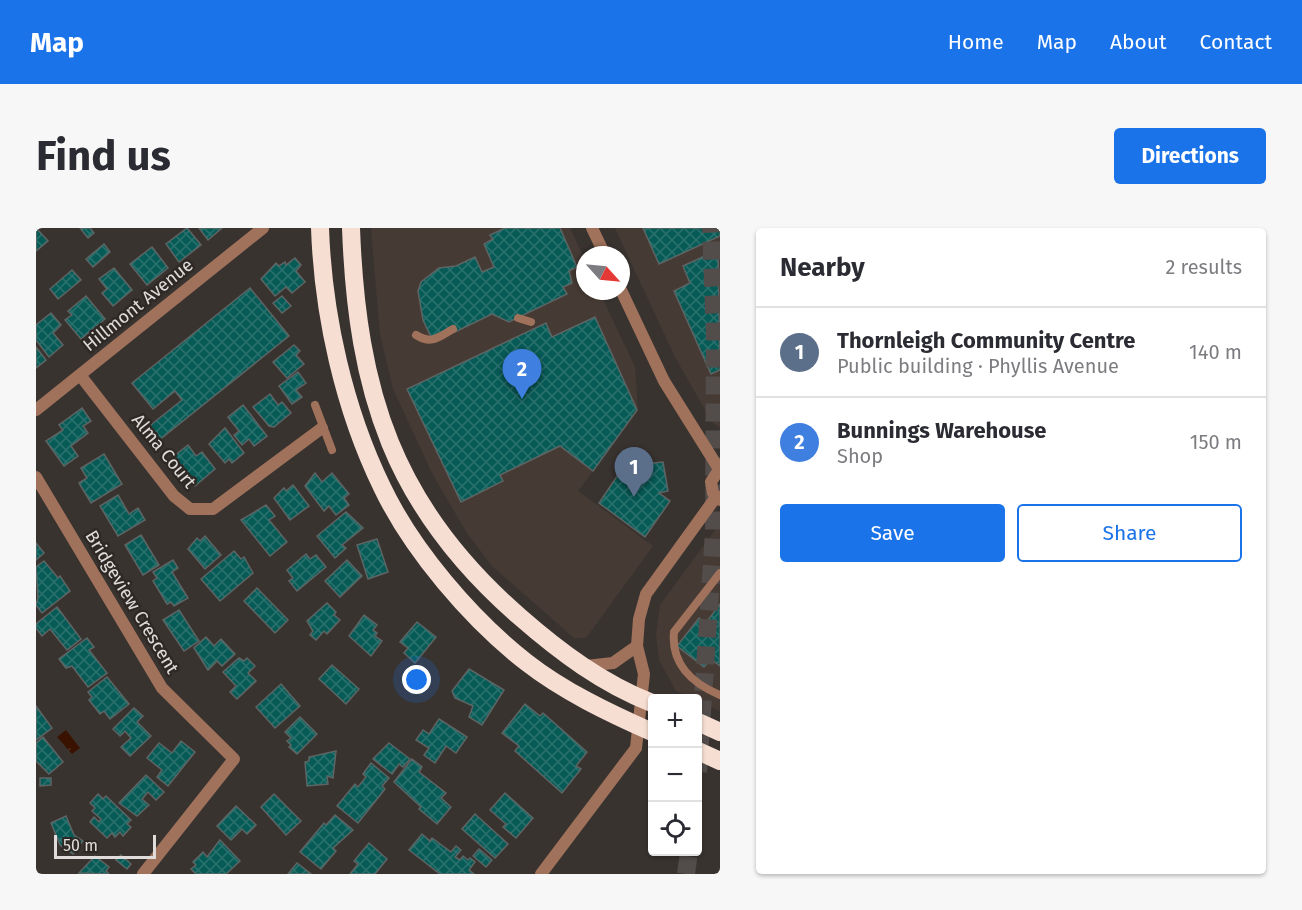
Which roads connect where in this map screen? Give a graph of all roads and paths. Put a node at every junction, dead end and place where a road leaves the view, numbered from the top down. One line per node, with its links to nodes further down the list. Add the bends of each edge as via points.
1 (263, 228): 11 (street, Hillmont Avenue)
2 (320, 228): 25 (highway, via 327,301 342,374 378,479 405,528 472,612 526,662 589,701)
3 (351, 228): 21 (highway, via 356,318 364,360 386,437 400,467 432,522 459,558 505,604)
4 (592, 228): 5 (street)
5 (601, 246)
6 (626, 300): 16 (street, via 664,381)
7 (518, 318): 8 (lane)
8 (531, 322)
9 (453, 329): 10 (lane, via 434,341)
10 (416, 335)
11 (80, 375): 13 (street, Hillmont Avenue); 14 (street, Alma Court, via 174,496 190,509 213,509)
12 (315, 405): 14 (lane)
13 (36, 410)
14 (322, 428): 15 (lane)
15 (332, 450)
16 (719, 469): 18 (street, via 711,482)
17 (36, 477): 29 (street, Bridgeview Crescent, via 162,687 234,759)
18 (718, 499): 20 (street, via 646,594)
19 (720, 573): 22 (lane, via 674,632 675,656 680,667)
20 (637, 646): 21 (street, via 613,663); 23 (street)
21 (579, 664): 23 (highway)
22 (720, 695)
23 (647, 701): 25 (street)
24 (702, 724): 26 (highway)
25 (645, 729): 30 (street, via 636,748)
26 (720, 732)
27 (702, 753): 28 (highway)
28 (720, 761)
29 (143, 874)
30 (541, 874)

